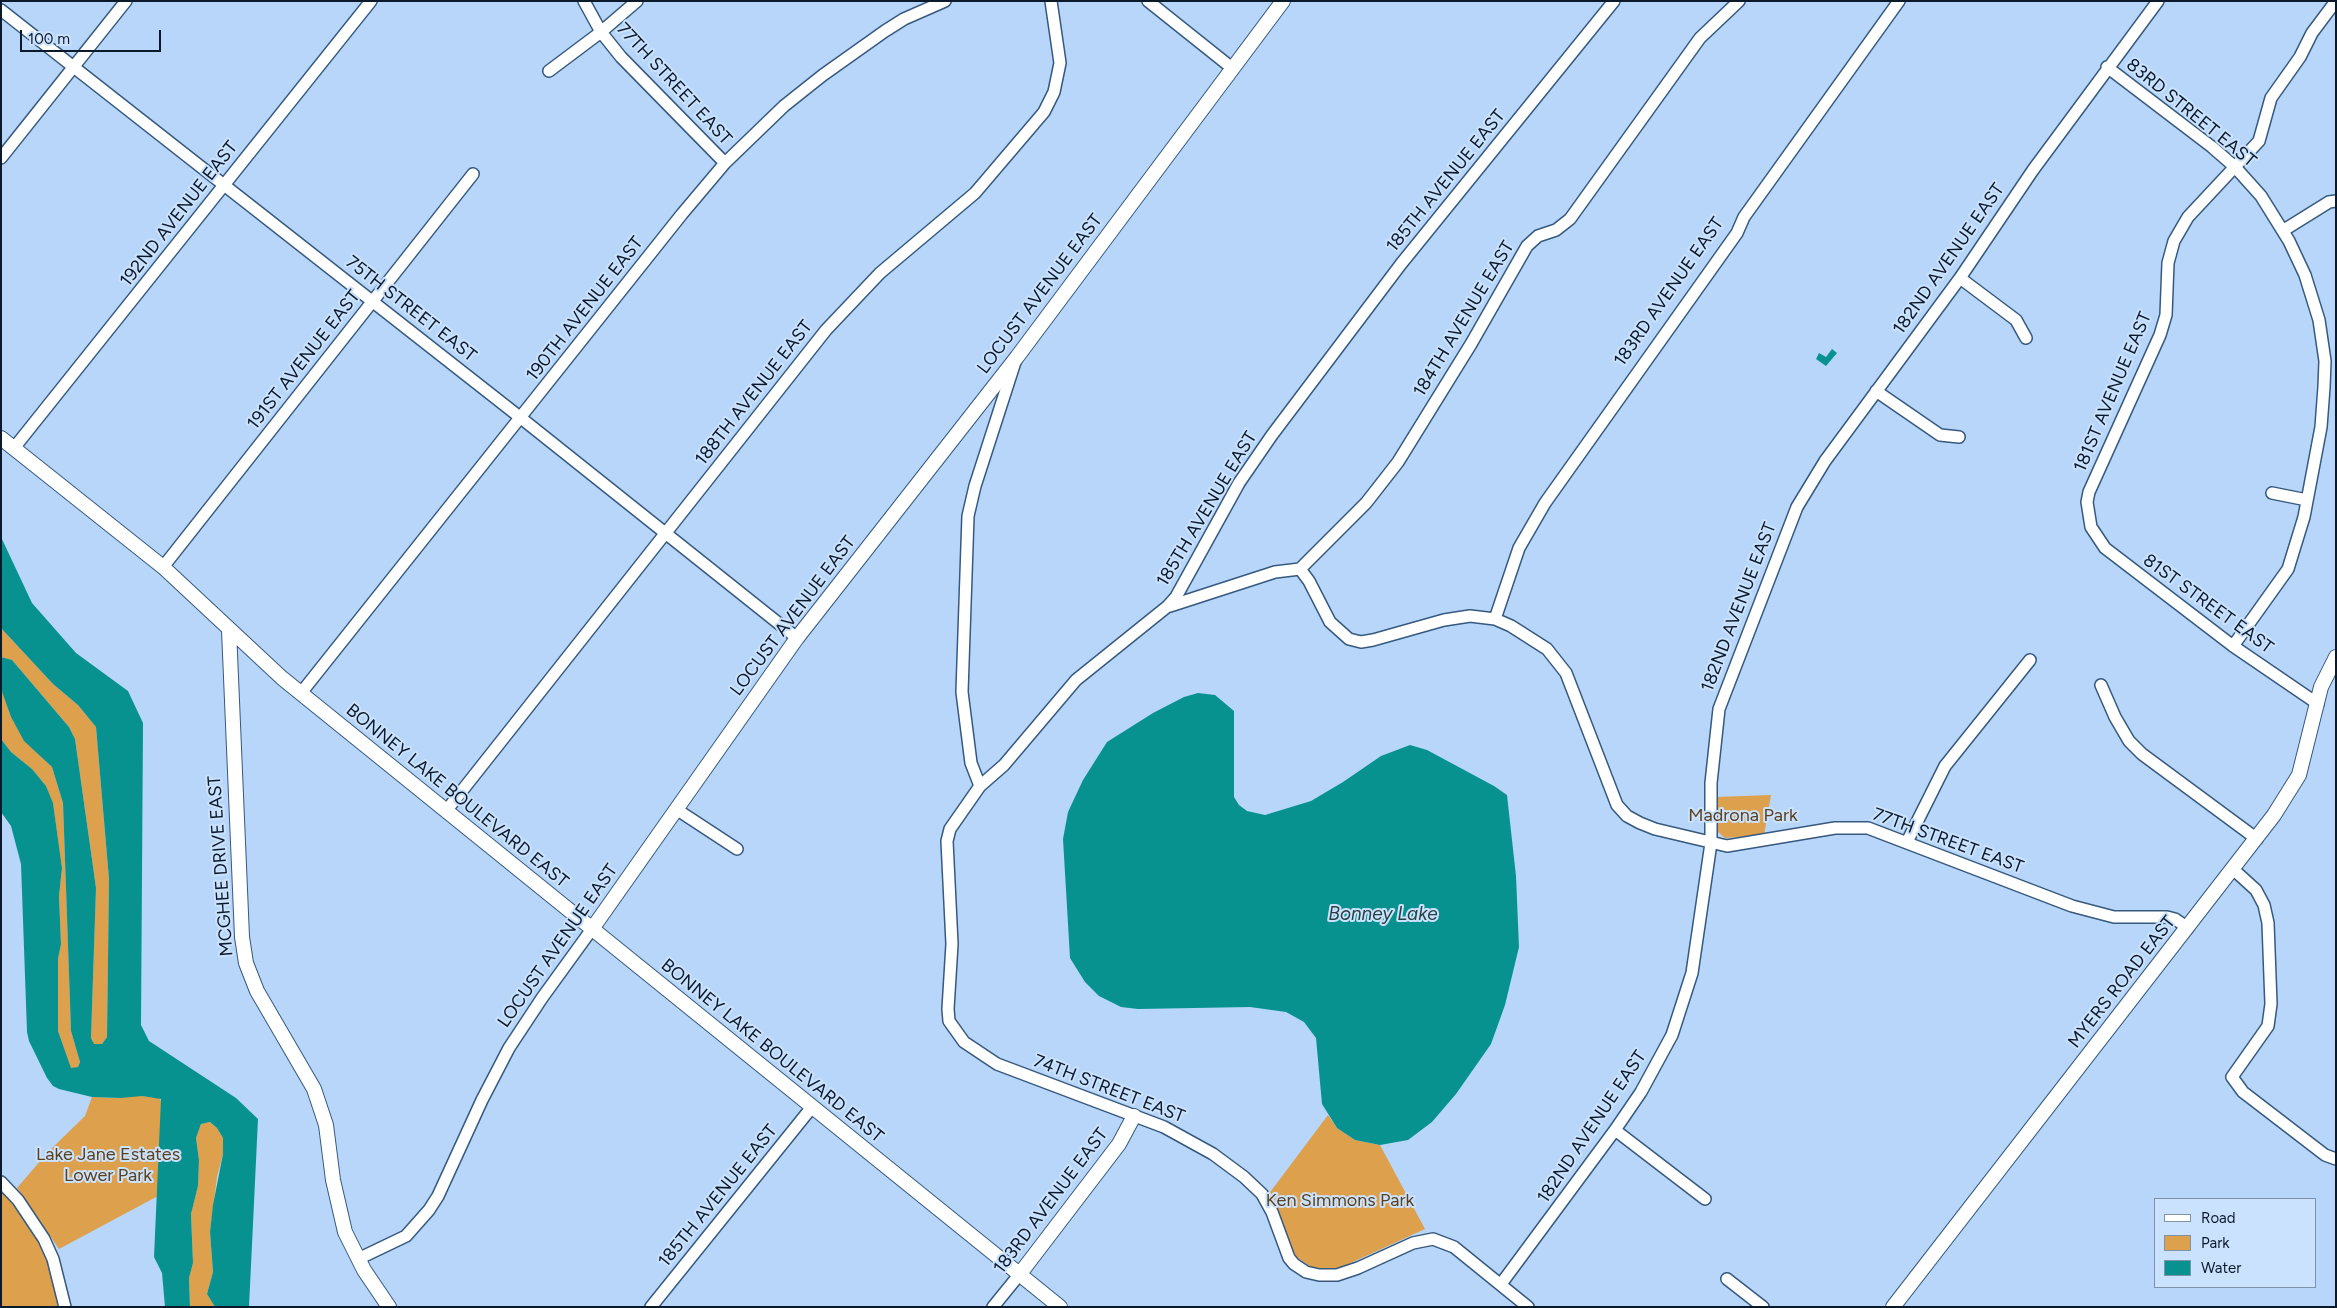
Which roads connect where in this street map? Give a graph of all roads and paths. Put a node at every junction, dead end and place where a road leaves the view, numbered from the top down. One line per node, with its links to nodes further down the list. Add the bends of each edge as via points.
1 (126, 1): 16 (street)
2 (371, 1): 24 (street, 192ND AVENUE EAST)
3 (584, 1): 15 (street, 77TH STREET EAST)
4 (637, 1): 15 (street)
5 (946, 1): 21 (street, 190TH AVENUE EAST, via 885,30 823,74 784,106)
6 (1051, 1): 39 (street, 188TH AVENUE EAST, via 1060,63 1054,92 1044,112 975,192 880,273 844,310)
7 (1148, 1): 18 (street)
8 (1283, 1): 18 (street, LOCUST AVENUE EAST)
9 (1614, 1): 42 (street, 185TH AVENUE EAST, via 1401,264 1272,435 1248,469 1185,582)
10 (1739, 1): 41 (street, 184TH AVENUE EAST, via 1700,38 1570,219 1556,230 1538,236 1527,246 1398,462 1366,503)
11 (1899, 1): 43 (street, 183RD AVENUE EAST, via 1545,503 1519,548)
12 (2158, 1): 17 (street, 182ND AVENUE EAST)
13 (2336, 2): 22 (street, 181ST AVENUE EAST, via 2312,33 2268,105 2259,141)
14 (1, 10): 16 (street, 75TH STREET EAST)
15 (601, 32): 19 (street); 21 (street, 77TH STREET EAST, via 621,57)
16 (73, 67): 20 (street); 24 (street, 75TH STREET EAST)
17 (2108, 67): 22 (street, 83RD STREET EAST); 27 (street, 182ND AVENUE EAST)
18 (1232, 68): 30 (street, LOCUST AVENUE EAST)
19 (550, 71)
20 (1, 158)
21 (725, 163): 32 (street, 190TH AVENUE EAST)
22 (2235, 167): 26 (street, 83RD STREET EAST, via 2268,204); 38 (street, 181ST AVENUE EAST, via 2188,217 2174,241 2168,263 2166,315 2154,350 2089,492)
23 (473, 174): 28 (street, 191ST AVENUE EAST)
24 (224, 186): 28 (street, 75TH STREET EAST); 35 (street, 192ND AVENUE EAST)
25 (2336, 201): 26 (street, via 2329,202)
26 (2284, 230): 37 (street, 83RD STREET EAST, via 2314,299 2325,361 2320,427)
27 (1960, 278): 29 (street, via 2016,320); 31 (street, 182ND AVENUE EAST)
28 (373, 302): 32 (street, 75TH STREET EAST); 40 (street, 191ST AVENUE EAST)
29 (2026, 338)
30 (1016, 357): 45 (street, LOCUST AVENUE EAST); 52 (street, via 968,516 962,692 970,763)
31 (1876, 391): 33 (street, via 1940,435); 57 (street, 182ND AVENUE EAST, via 1797,507 1719,709 1711,783)
32 (521, 418): 39 (street, 75TH STREET EAST); 50 (street, 190TH AVENUE EAST)
33 (1959, 437)
34 (1, 438): 35 (street, BONNEY LAKE BOULEVARD EAST)
35 (14, 448): 40 (street, BONNEY LAKE BOULEVARD EAST)
36 (2272, 493): 37 (street)
37 (2307, 500): 46 (street, 83RD STREET EAST, via 2288,569)
38 (2089, 521): 46 (street, 81ST STREET EAST, via 2105,548)
39 (665, 533): 45 (street, 75TH STREET EAST); 54 (street, 188TH AVENUE EAST)
40 (163, 567): 44 (street, BONNEY LAKE BOULEVARD EAST)
41 (1300, 569): 42 (street, via 1275,572); 43 (street, 77TH STREET EAST, via 1330,622 1344,636 1355,641 1372,640 1457,618)
42 (1168, 606): 52 (street, 185TH AVENUE EAST, via 1076,680 1004,765)
43 (1495, 619): 57 (street, 77TH STREET EAST, via 1548,649 1560,662 1611,792 1622,812 1655,829)
44 (229, 630): 50 (street, BONNEY LAKE BOULEVARD EAST); 69 (street, MCGHEE DRIVE EAST, via 243,951 257,991 314,1089 328,1134 340,1214)
45 (798, 638): 53 (street, LOCUST AVENUE EAST)
46 (2233, 646): 51 (street, 81ST STREET EAST)
47 (2336, 657): 51 (street, MYERS ROAD EAST, via 2321,688)
48 (2030, 660): 56 (street, via 1945,766)
49 (2102, 685): 55 (street, via 2115,718 2129,741 2142,754)
50 (302, 693): 54 (street, BONNEY LAKE BOULEVARD EAST)
51 (2318, 704): 55 (street, MYERS ROAD EAST, via 2300,775)
52 (980, 786): 62 (street, 185TH AVENUE EAST, via 950,828 947,841 952,944)
53 (676, 809): 58 (street); 61 (street, LOCUST AVENUE EAST)
54 (446, 811): 61 (street, BONNEY LAKE BOULEVARD EAST)
55 (2258, 839): 59 (street, MYERS ROAD EAST)
56 (1907, 842): 57 (street, 77TH STREET EAST, via 1858,827 1727,846); 60 (street, 77TH STREET EAST, via 2072,906 2103,915 2175,918)
57 (1711, 843): 65 (street, 182ND AVENUE EAST, via 1692,973 1683,1006 1658,1062)
58 (737, 849)
59 (2234, 870): 60 (street, MYERS ROAD EAST); 66 (street, via 2256,890 2264,905 2268,923 2272,1004 2268,1026 2232,1077 2243,1092)
60 (2188, 928): 80 (street, MYERS ROAD EAST)
61 (592, 929): 63 (street, BONNEY LAKE BOULEVARD EAST); 69 (street, LOCUST AVENUE EAST, via 509,1048 429,1210 406,1236)
62 (949, 1001): 64 (street, 74TH STREET EAST, via 949,1021 964,1042 978,1052 1014,1071)
63 (812, 1107): 70 (street, BONNEY LAKE BOULEVARD EAST); 75 (street, 185TH AVENUE EAST)
64 (1134, 1116): 70 (street, 183RD AVENUE EAST, via 1119,1144); 72 (street, 74TH STREET EAST, via 1191,1141 1254,1185 1272,1212 1289,1258 1306,1272 1337,1275 1413,1243 1433,1239 1454,1247)
65 (1615, 1130): 68 (street); 72 (street, 182ND AVENUE EAST)
66 (2336, 1160)
67 (1, 1182): 73 (street, via 18,1200 44,1239)
68 (1705, 1198)
69 (358, 1259): 74 (street, MCGHEE DRIVE EAST)
70 (1019, 1275): 76 (street, 183RD AVENUE EAST); 77 (street, BONNEY LAKE BOULEVARD EAST)
71 (1727, 1279): 79 (street)
72 (1501, 1284): 78 (street, 74TH STREET EAST)
73 (65, 1307)
74 (389, 1307)
75 (651, 1307)
76 (993, 1307)
77 (1060, 1307)
78 (1528, 1307)
79 (1763, 1307)
80 (1893, 1307)

